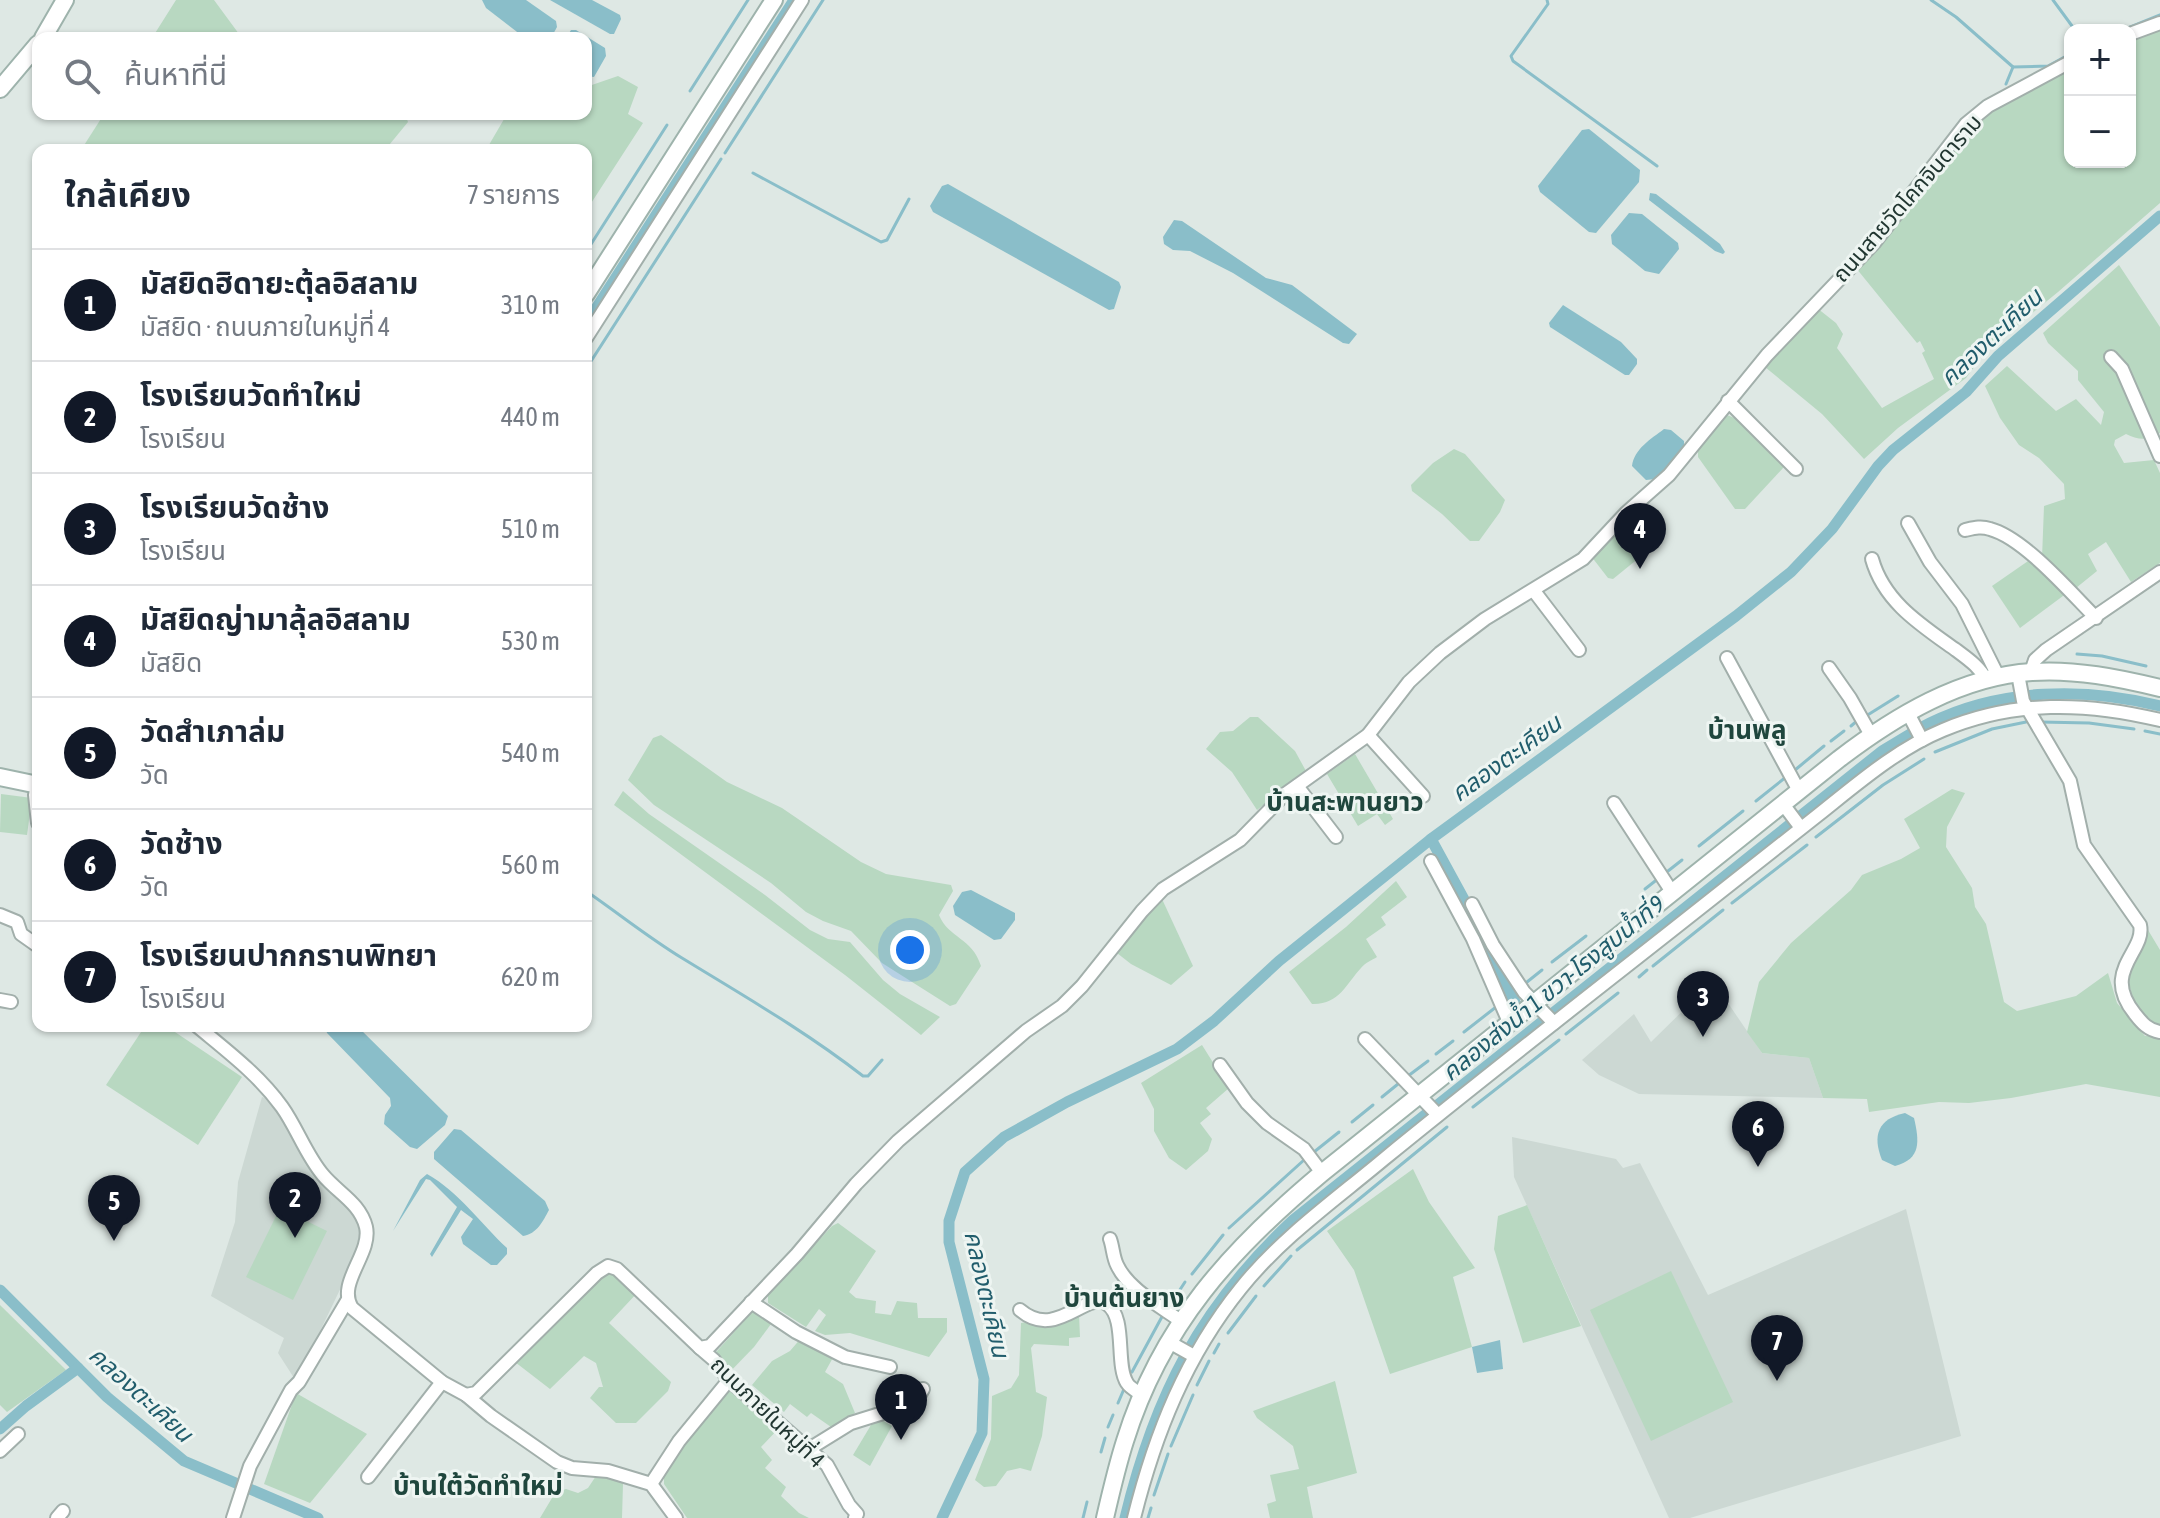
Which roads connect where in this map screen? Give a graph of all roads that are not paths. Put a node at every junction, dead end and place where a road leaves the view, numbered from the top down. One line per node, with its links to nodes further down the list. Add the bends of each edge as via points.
1 (65, 0): 5 (main road)
2 (774, 0): 10 (main road)
3 (802, 0): 10 (street)
4 (2160, 23): 6 (street)
5 (46, 32)
6 (2136, 32)
7 (32, 51): 9 (main road)
8 (2064, 65): 14 (street, ถนนสายวัดโคกจินดาราม, via 1988,106 1966,124 1882,234)
9 (0, 89)
10 (698, 141): 11 (main road); 12 (street)
11 (592, 286)
12 (592, 327)
13 (2111, 357): 15 (street, via 2122,369)
14 (1728, 401): 16 (street); 21 (street, ถนนสายวัดโคกจินดาราม, via 1669,475 1583,559)
15 (2160, 456)
16 (1796, 469)
17 (1908, 523): 27 (street, via 1962,604)
18 (1965, 530): 22 (street, via 1981,527 2007,536)
19 (1872, 559): 27 (street, via 1894,600)
20 (2160, 572): 22 (street)
21 (1534, 591): 23 (street); 32 (street, ถนนสายวัดโคกจินดาราม, via 1485,619 1421,669)
22 (2096, 618): 26 (street, via 2046,650)
23 (1579, 650)
24 (1727, 658): 37 (street)
25 (1829, 668): 33 (street)
26 (2023, 677): 27 (main road); 28 (main road, via 2088,674); 29 (street)
27 (1993, 679): 31 (main road, via 1946,695)
28 (2160, 688)
29 (2024, 704): 30 (street, via 2114,709); 31 (street); 52 (street, via 2070,781 2084,845 2140,925 2123,973 2123,991 2142,1024)
30 (2160, 720)
31 (1915, 727): 33 (main road); 41 (street, via 1885,763)
32 (1368, 735): 36 (street, ถนนสายวัดโคกจินดาราม); 38 (street)
33 (1871, 735): 37 (main road)
34 (0, 777): 35 (main road)
35 (32, 784)
36 (1297, 786): 42 (street); 62 (street, ถนนสายวัดโคกจินดาราม, via 1240,840 1163,889 1082,986 898,1141)
37 (1799, 791): 40 (main road)
38 (1423, 796)
39 (1614, 803): 44 (street)
40 (1786, 807): 41 (street); 44 (main road)
41 (1800, 826): 49 (street)
42 (1336, 837)
43 (1431, 861): 50 (street)
44 (1672, 892): 48 (main road)
45 (1472, 904): 48 (street, via 1493,945)
46 (0, 915): 47 (street, via 17,922 21,934)
47 (32, 942)
48 (1538, 1006): 49 (street); 50 (main road)
49 (1552, 1021): 55 (street)
50 (1509, 1022): 55 (main road)
51 (204, 1032): 61 (street, via 266,1087 323,1175 362,1216 367,1238)
52 (2160, 1032)
53 (1365, 1039): 56 (street)
54 (1220, 1065): 57 (street, via 1247,1103 1304,1149)
55 (1446, 1093): 56 (main road); 56 (street)
56 (1429, 1106): 57 (main road); 60 (street)
57 (1322, 1173): 58 (main road)
58 (1261, 1231): 60 (street); 64 (main road, via 1216,1273)
59 (1110, 1239): 64 (street, via 1123,1274)
60 (1276, 1245): 66 (street, via 1213,1325)
61 (347, 1301): 69 (street); 78 (street, via 291,1390 246,1476)
62 (751, 1302): 65 (street, ถนนสายวัดโคกจินดาราม, via 710,1346); 67 (street, via 845,1357)
63 (1020, 1310): 72 (street, via 1045,1321 1098,1302 1107,1304 1119,1332 1128,1384)
64 (1181, 1321): 66 (main road)
65 (700, 1348): 68 (street, ถนนภายในหมู่ที่ 4); 71 (street, ถนนภายในหมู่ที่ 4, via 608,1266 476,1393)
66 (1183, 1350): 72 (main road); 82 (street)
67 (890, 1367)
68 (729, 1380): 74 (street, ถนนภายในหมู่ที่ 4); 77 (street)
69 (442, 1382): 71 (street); 76 (street)
70 (923, 1389): 74 (street, via 915,1403 851,1423)
71 (466, 1395): 77 (street, via 557,1462)
72 (1142, 1395): 81 (main road)
73 (18, 1434): 75 (street)
74 (809, 1449): 80 (street, ถนนภายในหมู่ที่ 4, via 827,1465)
75 (0, 1451)
76 (368, 1477)
77 (651, 1484): 79 (street)
78 (235, 1513)
79 (676, 1518)
80 (855, 1518)
81 (1105, 1518)
82 (1134, 1518)

